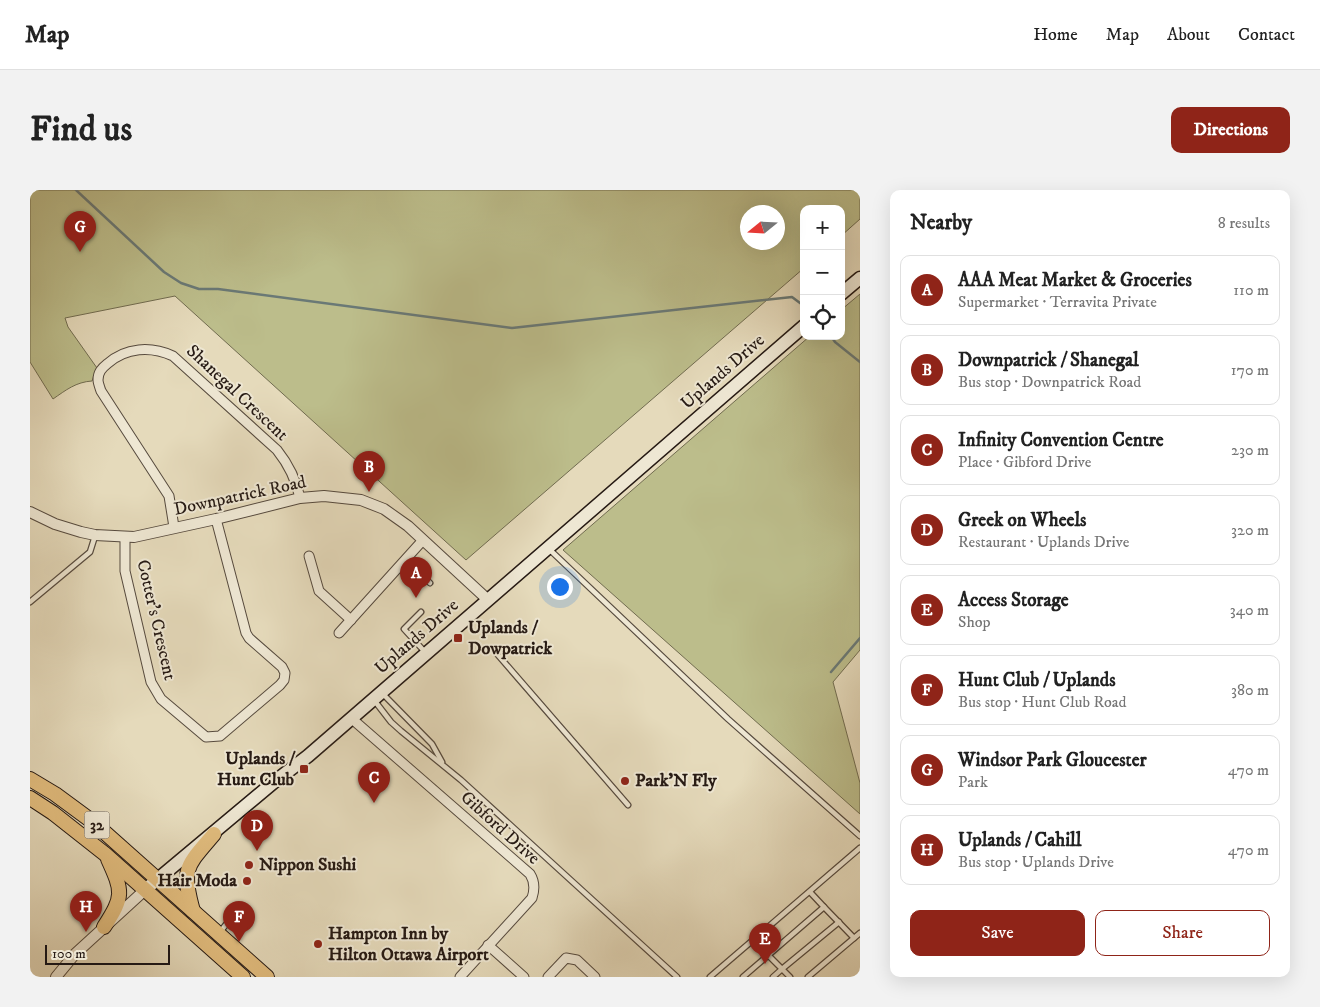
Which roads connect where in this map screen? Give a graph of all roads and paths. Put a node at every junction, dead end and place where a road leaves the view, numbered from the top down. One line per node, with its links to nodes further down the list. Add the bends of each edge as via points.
1 (860, 278): 2 (main road)
2 (845, 291)
3 (800, 329): 11 (main road, Uplands Drive)
4 (300, 498): 6 (street, Downpatrick Road); 7 (street, Shanegal Crescent, via 297,483 277,450 173,356 155,349 122,353 100,370 101,391 169,496); 10 (street, Downpatrick Road, via 342,497 372,504 395,516)
5 (30, 512): 8 (street, Downpatrick Road, via 55,524)
6 (216, 519): 7 (street, Downpatrick Road); 9 (street, Cotter's Crescent, via 246,633 285,673 280,685 220,736 206,737 197,731 161,699 151,682 125,571)
7 (174, 527): 9 (street, Downpatrick Road)
8 (95, 535): 9 (street, Downpatrick Road); 16 (lane, via 90,552)
9 (125, 537)
10 (423, 540): 13 (street); 15 (street, Downpatrick Road)
11 (548, 548): 15 (main road, Uplands Drive); 29 (lane, via 728,719)
12 (309, 556): 18 (street, via 318,591)
13 (405, 560): 14 (lane); 18 (street)
14 (430, 583)
15 (487, 599): 20 (main road, Uplands Drive)
16 (30, 602)
17 (421, 612): 20 (lane, via 404,629)
18 (351, 620): 19 (street)
19 (339, 633)
20 (426, 653): 22 (main road, Uplands Drive)
21 (498, 655): 27 (lane)
22 (377, 696): 23 (main road, Uplands Drive); 24 (lane, via 432,744); 24 (lane, via 391,722)
23 (351, 718): 28 (main road, Uplands Drive); 44 (street, Gibford Drive, via 530,874 532,898)
24 (444, 766): 54 (lane)
25 (30, 778): 32 (main road, 32, via 93,822)
26 (30, 798): 31 (main road, 32, via 60,817)
27 (628, 805)
28 (214, 834): 32 (main road, Uplands Drive); 36 (main road, via 191,862 187,874 186,885)
29 (860, 836)
30 (860, 848): 34 (lane)
31 (105, 854): 33 (main road, 32); 39 (main road, via 119,884 120,896)
32 (158, 879): 33 (main road, Uplands Drive); 36 (main road, 32)
33 (146, 889): 39 (street, Uplands Drive); 48 (main road, 32)
34 (810, 892): 35 (lane); 43 (lane)
35 (824, 907): 38 (lane); 45 (lane)
36 (194, 912): 41 (main road, 32)
37 (232, 917): 41 (lane)
38 (838, 922): 42 (lane); 46 (lane)
39 (104, 927): 47 (street, Uplands Drive)
40 (860, 933): 42 (lane)
41 (219, 934): 49 (main road, 32)
42 (854, 938): 59 (lane)
43 (754, 941): 45 (lane); 55 (lane)
44 (488, 945): 50 (street, Gibford Drive); 51 (street)
45 (768, 955): 46 (lane); 56 (lane)
46 (782, 969): 57 (lane); 58 (lane)
47 (56, 977)
48 (243, 977)
49 (267, 977)
50 (460, 977)
51 (524, 977)
52 (548, 977): 53 (street, via 563,960 571,958)
53 (595, 977)
54 (677, 977)
55 (710, 977)
56 (743, 977)
57 (773, 977)
58 (790, 977)
59 (808, 977)

